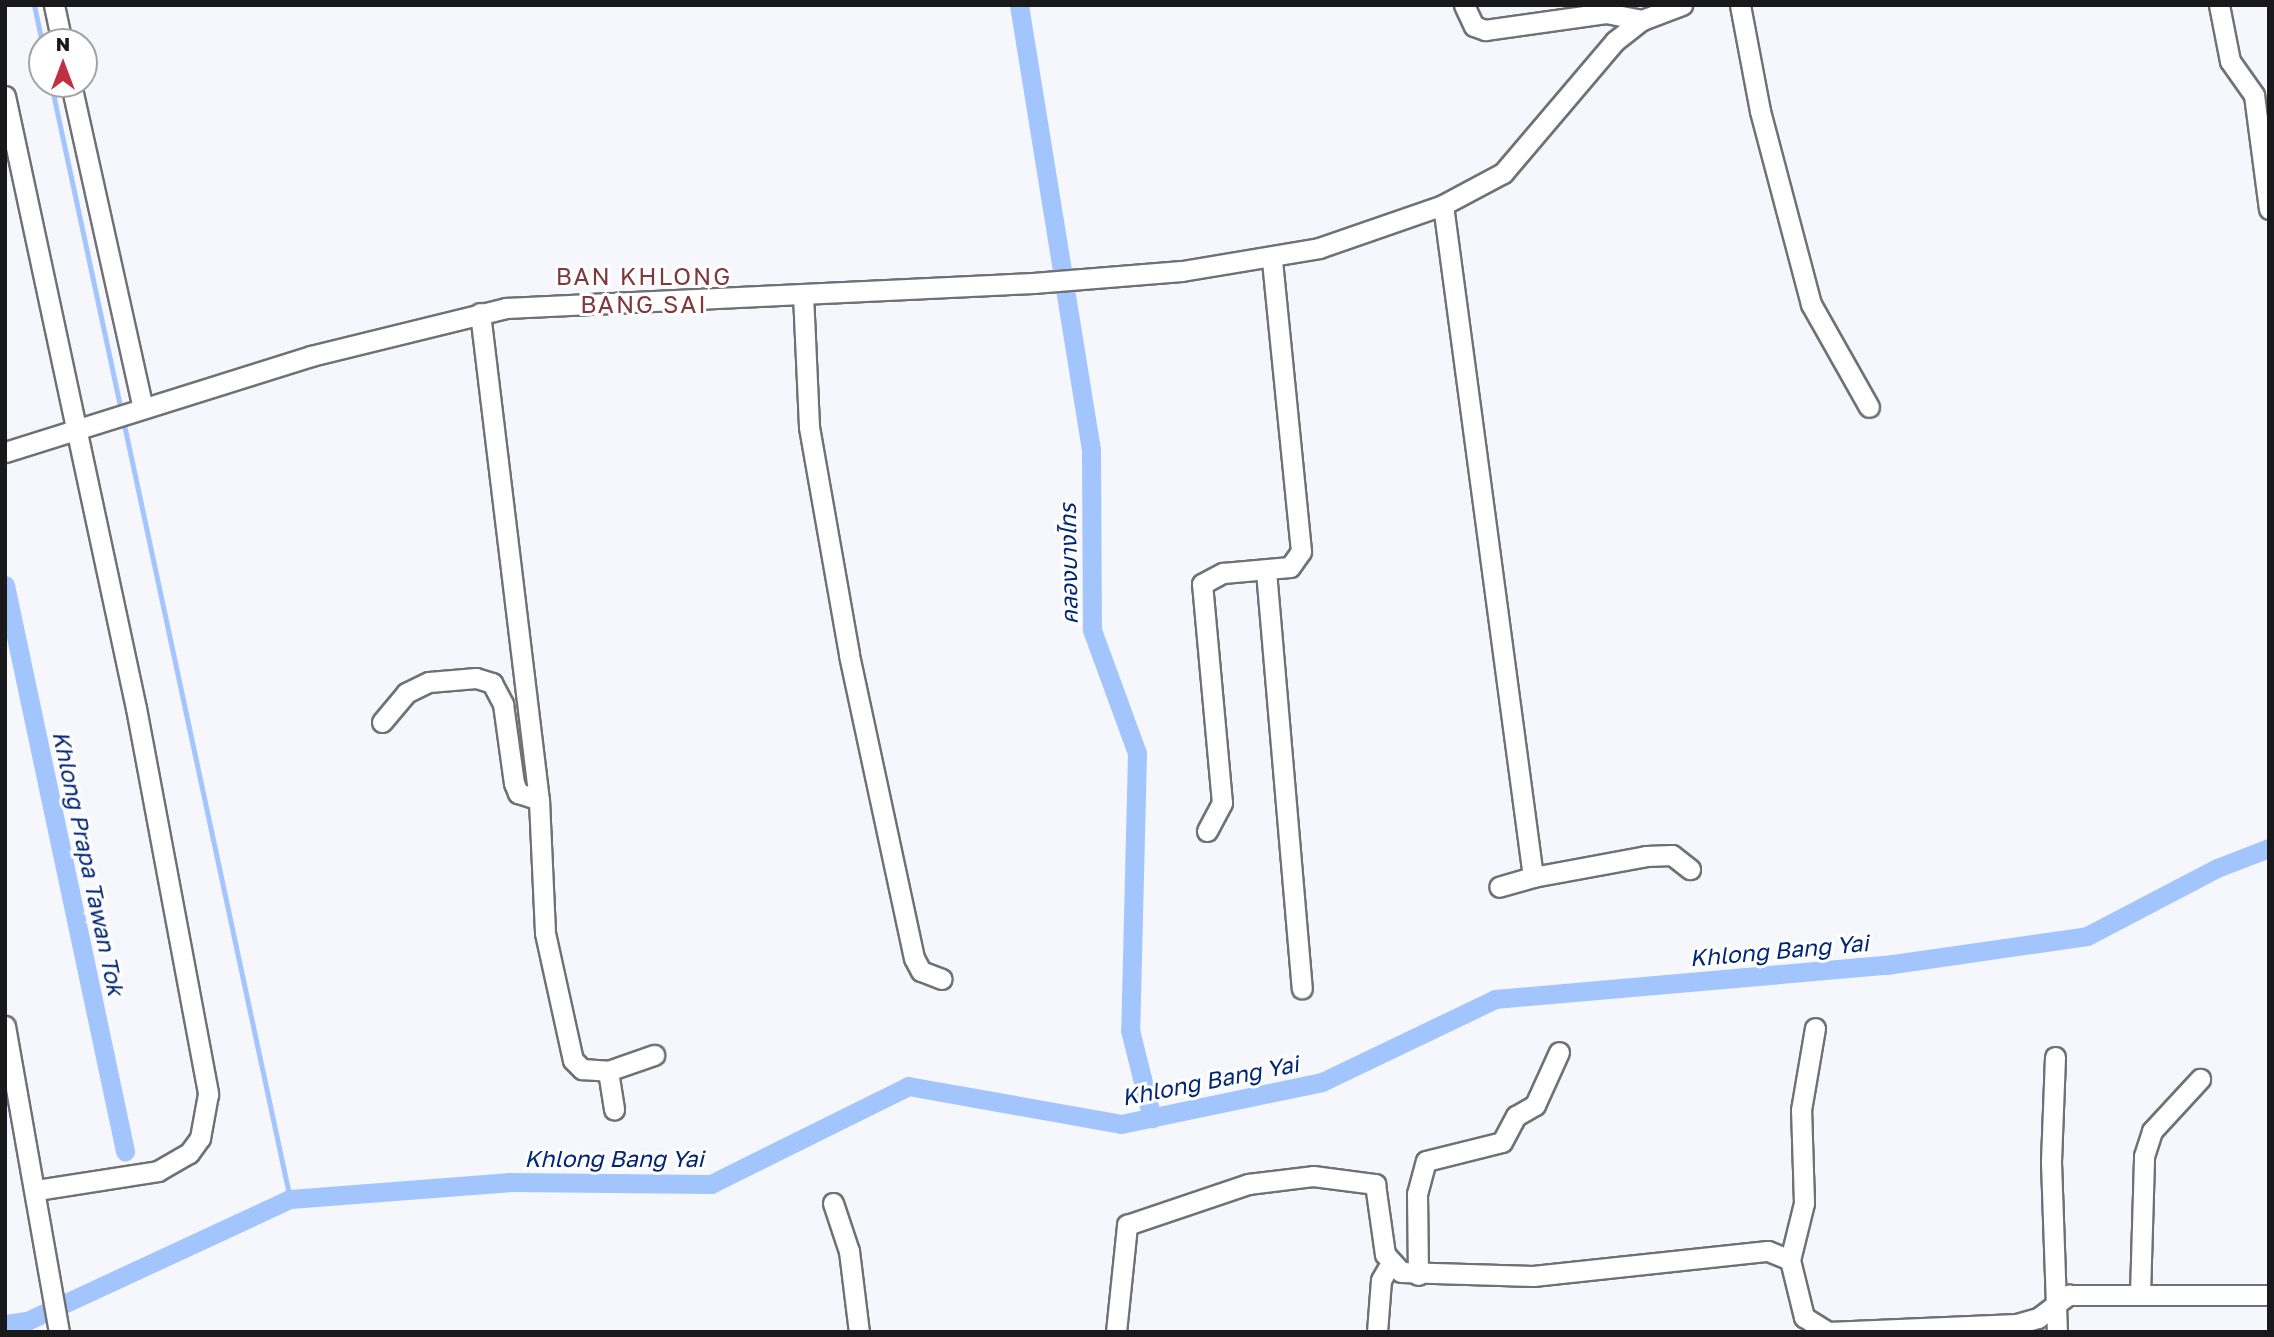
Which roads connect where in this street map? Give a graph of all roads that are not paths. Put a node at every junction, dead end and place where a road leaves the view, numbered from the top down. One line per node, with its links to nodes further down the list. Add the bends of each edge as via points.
1 (54, 5): 7 (street)
2 (1464, 5): 6 (street, via 1474,26 1485,30 1606,13)
3 (1740, 5): 15 (street, via 1811,304)
4 (2220, 5): 11 (street, via 2230,61 2254,95)
5 (1672, 7): 6 (street)
6 (1642, 20): 10 (street, via 1587,69 1503,173)
7 (59, 28)
8 (5, 96): 17 (street)
9 (73, 98): 16 (street)
10 (1443, 205): 12 (street); 24 (street)
11 (2269, 209)
12 (1272, 258): 13 (street, via 1086,279); 19 (street, via 1302,530 1297,561)
13 (803, 294): 14 (street); 26 (street, via 809,427 849,655 915,958 921,971)
14 (480, 313): 16 (street, via 391,333); 21 (street)
15 (1868, 407)
16 (129, 413): 17 (street)
17 (78, 430): 18 (street); 36 (street, via 136,708 208,1118 189,1153 158,1171)
18 (5, 452)
19 (1266, 571): 22 (street, via 1210,577 1198,594 1222,803); 27 (street)
20 (383, 723): 21 (street, via 406,693 429,682 476,678 492,683 503,704 518,793)
21 (540, 800): 33 (street, via 545,933 566,1036 582,1069)
22 (1207, 831)
23 (1690, 869): 24 (street, via 1672,855 1646,856)
24 (1533, 877): 25 (street)
25 (1499, 887)
26 (942, 979)
27 (1302, 988)
28 (5, 1026): 36 (street)
29 (1815, 1028): 38 (street, via 1801,1110 1804,1203)
30 (1559, 1052): 40 (street, via 1535,1105 1516,1116 1502,1142 1426,1161 1418,1194)
31 (654, 1055): 33 (street)
32 (2056, 1057): 43 (street, via 2051,1174)
33 (608, 1071): 35 (street)
34 (2200, 1079): 41 (street, via 2152,1131 2144,1156)
35 (614, 1110)
36 (36, 1190): 46 (street)
37 (833, 1203): 47 (street, via 849,1251)
38 (1790, 1260): 40 (street, via 1768,1251 1533,1276); 44 (street)
39 (1389, 1266): 40 (street); 48 (street, via 1379,1192 1368,1179 1248,1184 1128,1225); 49 (street, via 1381,1280)
40 (1418, 1275)
41 (2140, 1294): 42 (street); 43 (street, via 2069,1295)
42 (2269, 1295)
43 (2057, 1302): 45 (street, via 2038,1318 2017,1324); 50 (street)
44 (1805, 1327): 45 (street, via 1828,1332)
45 (1956, 1330)
46 (59, 1332)
47 (859, 1332)
48 (1116, 1332)
49 (1377, 1332)
50 (2057, 1332)

